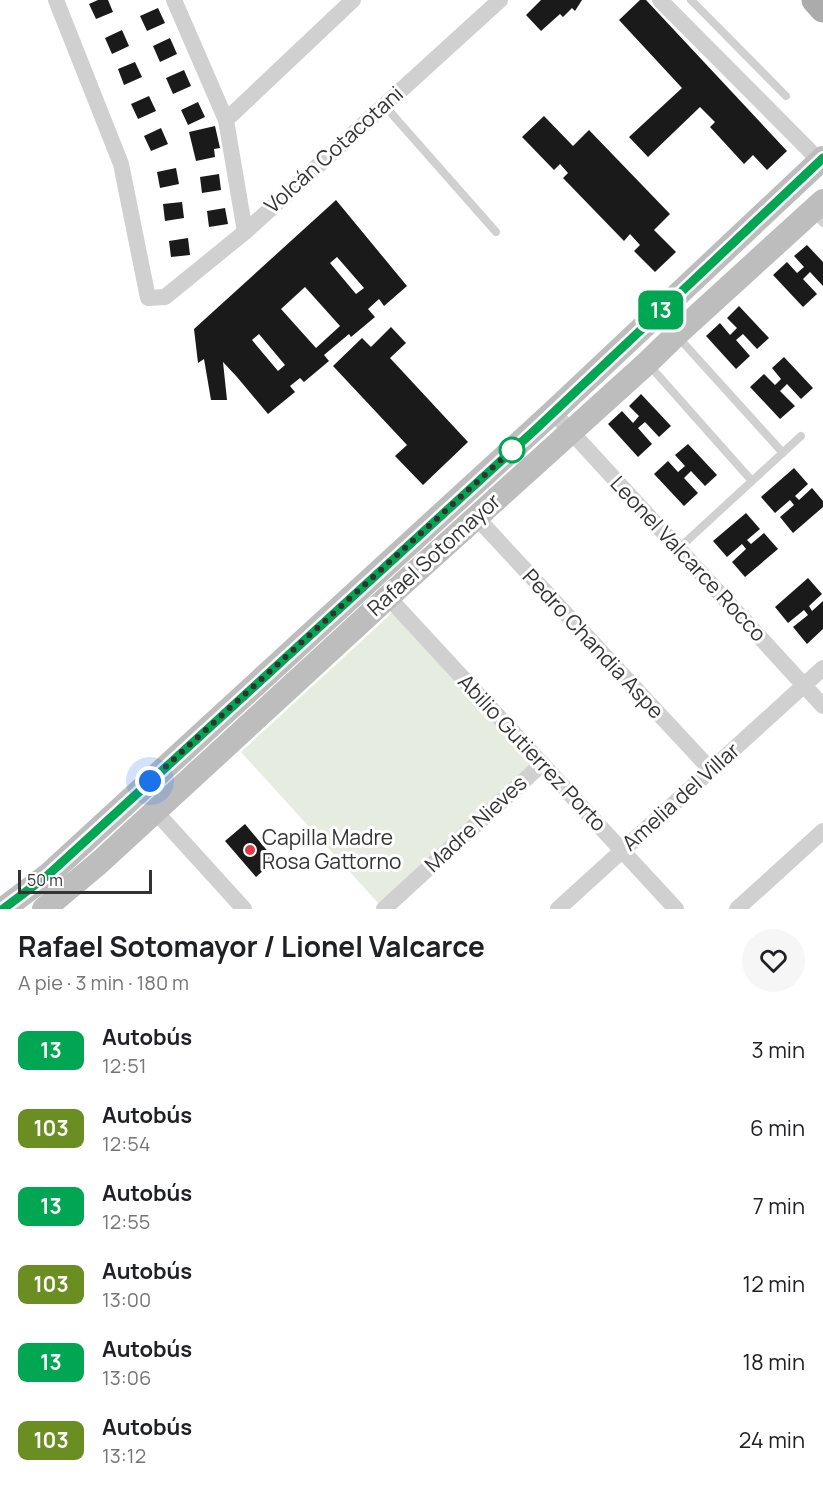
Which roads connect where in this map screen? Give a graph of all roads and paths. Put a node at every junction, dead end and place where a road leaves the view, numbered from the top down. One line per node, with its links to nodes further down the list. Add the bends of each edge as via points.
1 (56, 0): 14 (street, Volcán Cotacotani, via 121,164 148,298 165,297)
2 (174, 0): 11 (street)
3 (353, 0): 11 (street)
4 (500, 0): 10 (street, Volcán Cotacotani)
5 (660, 0): 12 (street)
6 (692, 0): 9 (lane)
7 (815, 0): 8 (main road)
8 (823, 9)
9 (786, 96)
10 (384, 105): 14 (street, Volcán Cotacotani); 15 (lane)
11 (226, 120): 14 (street)
12 (821, 159): 18 (main road, Rafael Sotomayor)
13 (819, 212): 16 (main road, Rafael Sotomayor)
14 (244, 232)
15 (496, 232)
16 (676, 334): 17 (main road, Rafael Sotomayor); 21 (lane)
17 (647, 363): 19 (main road, Rafael Sotomayor); 22 (lane)
18 (553, 412): 19 (street, Leonel Valcarce Rocco); 33 (main road, Rafael Sotomayor)
19 (570, 431): 23 (main road, Rafael Sotomayor); 24 (street, Leonel Valcarce Rocco)
20 (801, 436): 21 (lane)
21 (783, 453): 22 (lane)
22 (752, 481): 24 (lane)
23 (476, 517): 25 (main road, Rafael Sotomayor); 30 (street, Pedro Chandia Aspe)
24 (678, 549): 27 (street, Leonel Valcarce Rocco)
25 (388, 597): 29 (street, Abilio Gutierrez Porto); 31 (main road, Rafael Sotomayor)
26 (823, 668): 27 (street, Amelia del Villar)
27 (804, 686): 28 (street, Leonel Valcarce Rocco); 30 (street, Amelia del Villar)
28 (823, 706)
29 (542, 764): 34 (street, Abilio Gutierrez Porto); 39 (street, Madre Nieves)
30 (711, 770): 34 (street, Amelia del Villar)
31 (155, 811): 35 (main road, Rafael Sotomayor); 38 (street)
32 (823, 831): 42 (street)
33 (82, 843): 35 (main road); 36 (main road, Rafael Sotomayor)
34 (623, 850): 40 (street, Amelia del Villar); 41 (street, Abilio Gutierrez Porto)
35 (100, 862): 37 (main road, Rafael Sotomayor)
36 (3, 909)
37 (44, 909)
38 (244, 909)
39 (384, 909)
40 (558, 909)
41 (676, 909)
42 (737, 909)

